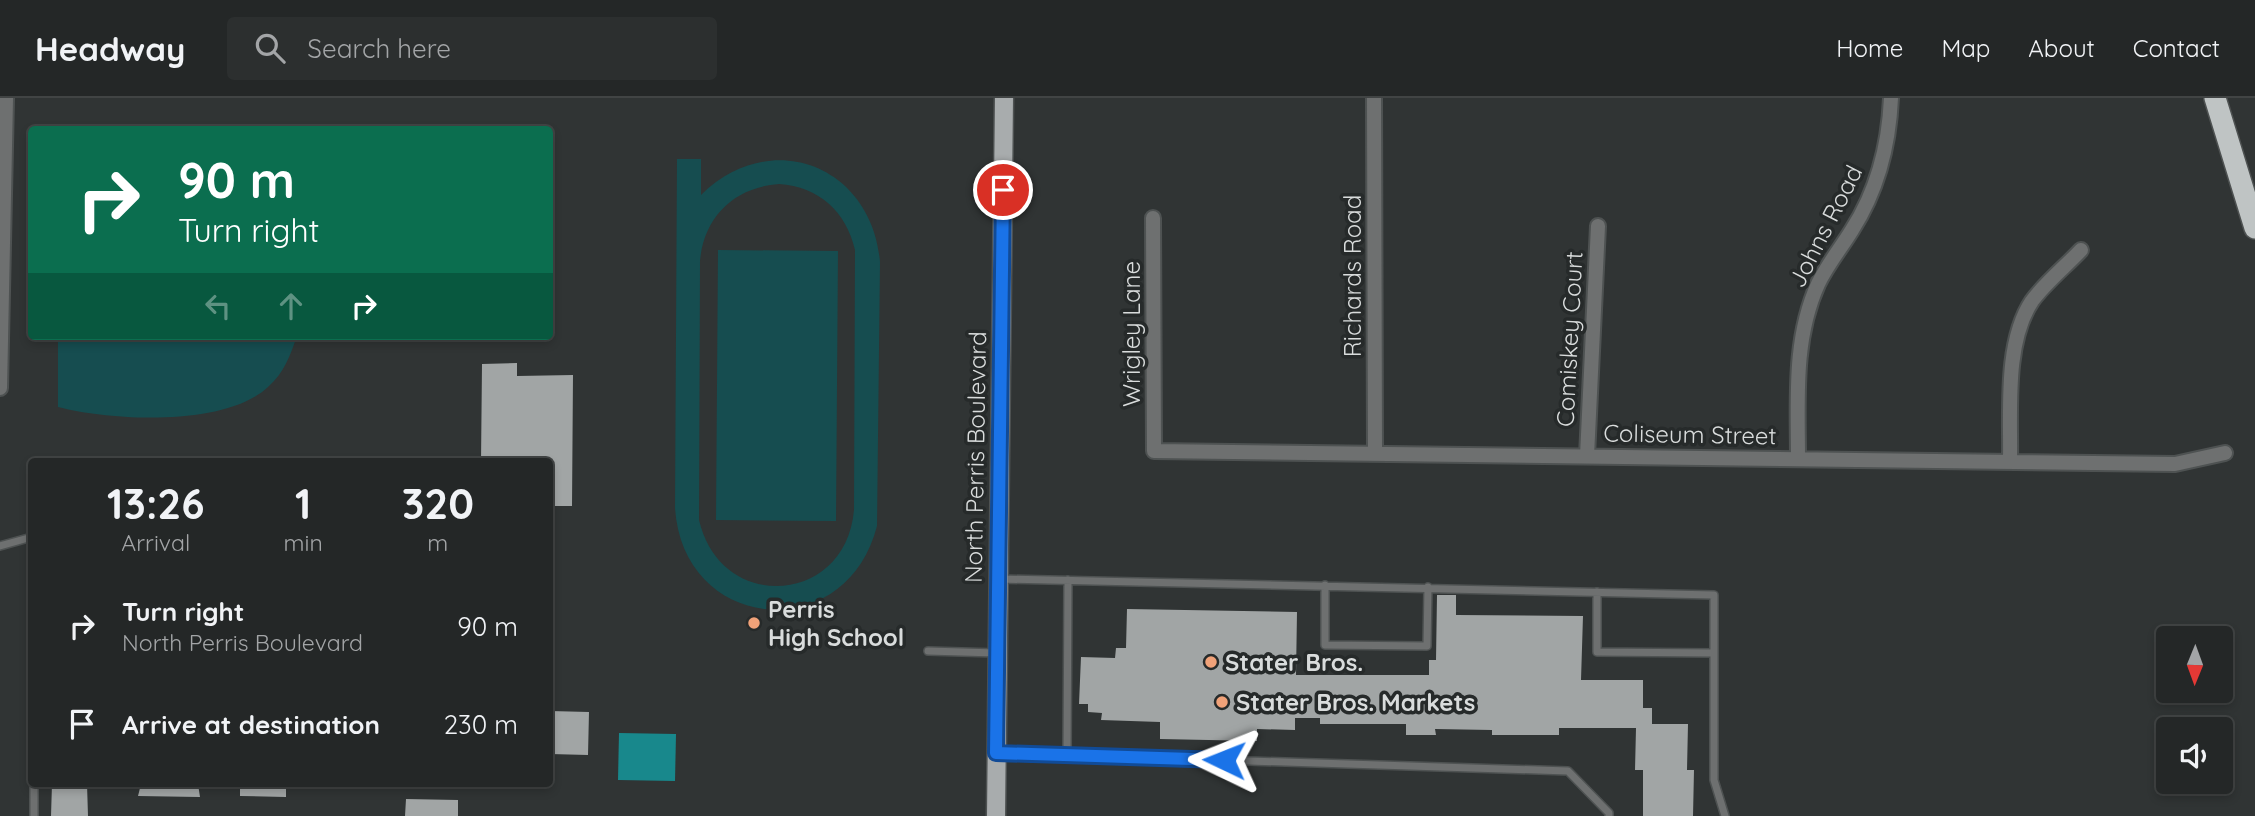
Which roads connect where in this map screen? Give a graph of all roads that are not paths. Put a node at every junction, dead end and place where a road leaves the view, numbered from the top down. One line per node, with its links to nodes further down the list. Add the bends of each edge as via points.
1 (6, 98): 10 (street)
2 (1004, 98): 19 (main road, North Perris Boulevard)
3 (1374, 98): 13 (street, Richards Road)
4 (1892, 98): 15 (street, Johns Road, via 1870,198 1818,285 1805,323 1797,387)
5 (2215, 98): 8 (highway)
6 (1153, 218): 11 (street, Wrigley Lane)
7 (1598, 226): 14 (street, Comiskey Court)
8 (2255, 228)
9 (2081, 250): 16 (street, via 2032,301 2017,336)
10 (0, 388)
11 (1154, 451): 13 (street, Coliseum Street)
12 (2225, 453): 16 (street, Coliseum Street, via 2175,464)
13 (1375, 454): 14 (street, Coliseum Street)
14 (1587, 456): 15 (street, Coliseum Street)
15 (1798, 459): 16 (street, Coliseum Street)
16 (2010, 462)
17 (28, 538): 18 (lane)
18 (0, 546)
19 (998, 579): 20 (lane); 25 (main road, North Perris Boulevard)
20 (1068, 580): 21 (lane); 28 (lane)
21 (1325, 585): 22 (lane); 22 (lane, via 1325,645 1427,646)
22 (1428, 587): 23 (lane)
23 (1597, 592): 26 (lane, via 1714,595); 26 (lane, via 1597,652)
24 (928, 651): 25 (lane)
25 (997, 653): 27 (main road, North Perris Boulevard)
26 (1714, 653): 33 (lane, via 1714,780)
27 (996, 753): 28 (lane); 31 (main road, North Perris Boulevard)
28 (1067, 755): 32 (lane, via 1567,771)
29 (34, 787): 30 (lane)
30 (34, 816)
31 (996, 816)
32 (1609, 816)
33 (1725, 816)

